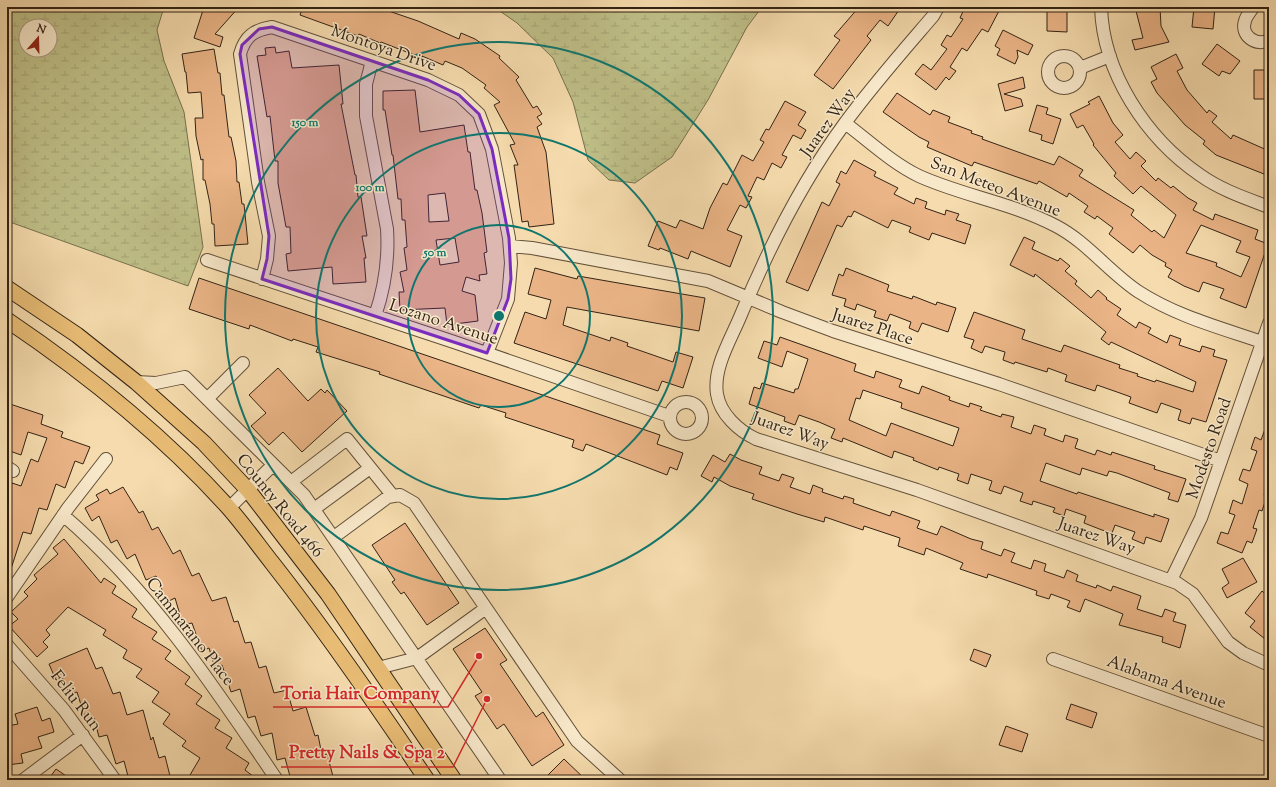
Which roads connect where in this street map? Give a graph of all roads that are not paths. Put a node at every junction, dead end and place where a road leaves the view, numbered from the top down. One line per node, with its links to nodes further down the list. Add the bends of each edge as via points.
1 (938, 7): 8 (street, Juarez Way)
2 (1101, 7): 5 (street)
3 (1253, 7): 4 (street, via 1245,20 1246,35 1258,42)
4 (1269, 40)
5 (1110, 56): 7 (street); 9 (street, via 1115,71 1137,112 1157,138 1182,162 1222,189)
6 (372, 61): 10 (street, Montoya Drive, via 441,86 459,95 479,114 492,149); 12 (street, Montoya Drive, via 272,28 259,29 242,45 240,66 269,236); 15 (street, via 366,84 366,116 388,247 385,280)
7 (1080, 68)
8 (845, 123): 14 (street, Juarez Way, via 812,171 762,264); 18 (street, San Meteo Avenue, via 902,166 919,175 1021,210 1058,227 1137,291 1159,304)
9 (1269, 207)
10 (510, 246): 14 (street, Juarez Place, via 686,276 708,281); 19 (street, Montoya Drive, via 508,299)
11 (207, 260): 12 (street, Lozano Avenue)
12 (262, 279): 15 (street, Lozano Avenue)
13 (7, 288): 21 (main road, County Road 466, via 77,335)
14 (748, 297): 25 (street, Juarez Place, via 833,331 999,384); 35 (street, Juarez Way, via 717,375 717,396 724,410 744,433 918,490)
15 (375, 316): 19 (street, Lozano Avenue)
16 (7, 320): 31 (main road, via 62,357 111,395 184,461)
17 (1269, 323): 18 (street, Modesto Road)
18 (1262, 342): 25 (street, Modesto Road)
19 (487, 354): 23 (street, Lozano Avenue)
20 (243, 363): 22 (street)
21 (136, 382): 22 (street, via 156,383 185,377); 29 (main road, County Road 466, via 204,443)
22 (207, 399): 26 (street)
23 (669, 416)
24 (106, 459): 33 (street)
25 (1222, 461): 35 (street, Modesto Road, via 1193,539)
26 (273, 465): 28 (street); 29 (street)
27 (370, 468): 28 (street, via 347,440); 30 (street); 32 (street)
28 (291, 482): 32 (street)
29 (248, 490): 31 (street); 42 (main road, County Road 466, via 328,594)
30 (393, 496): 34 (street, via 388,497); 37 (street, via 400,495 414,503)
31 (229, 508): 48 (main road, via 310,611)
32 (314, 510): 34 (street)
33 (63, 515): 36 (street); 47 (street, Cammarano Place, via 118,567 171,628)
34 (334, 537): 39 (street)
35 (1171, 580): 41 (street, Juarez Way, via 1193,594 1228,642 1243,653)
36 (7, 597)
37 (486, 608): 39 (street); 51 (street, via 577,741)
38 (7, 645): 43 (street, Feliu Run, via 46,687)
39 (417, 658): 42 (street); 50 (street)
40 (1053, 658): 44 (street, Alabama Avenue)
41 (1269, 665)
42 (378, 668): 49 (main road, County Road 466)
43 (83, 735): 45 (street); 46 (street, Feliu Run)
44 (1269, 736)
45 (23, 780)
46 (114, 780)
47 (277, 780)
48 (427, 780)
49 (454, 780)
50 (500, 780)
51 (620, 780)

